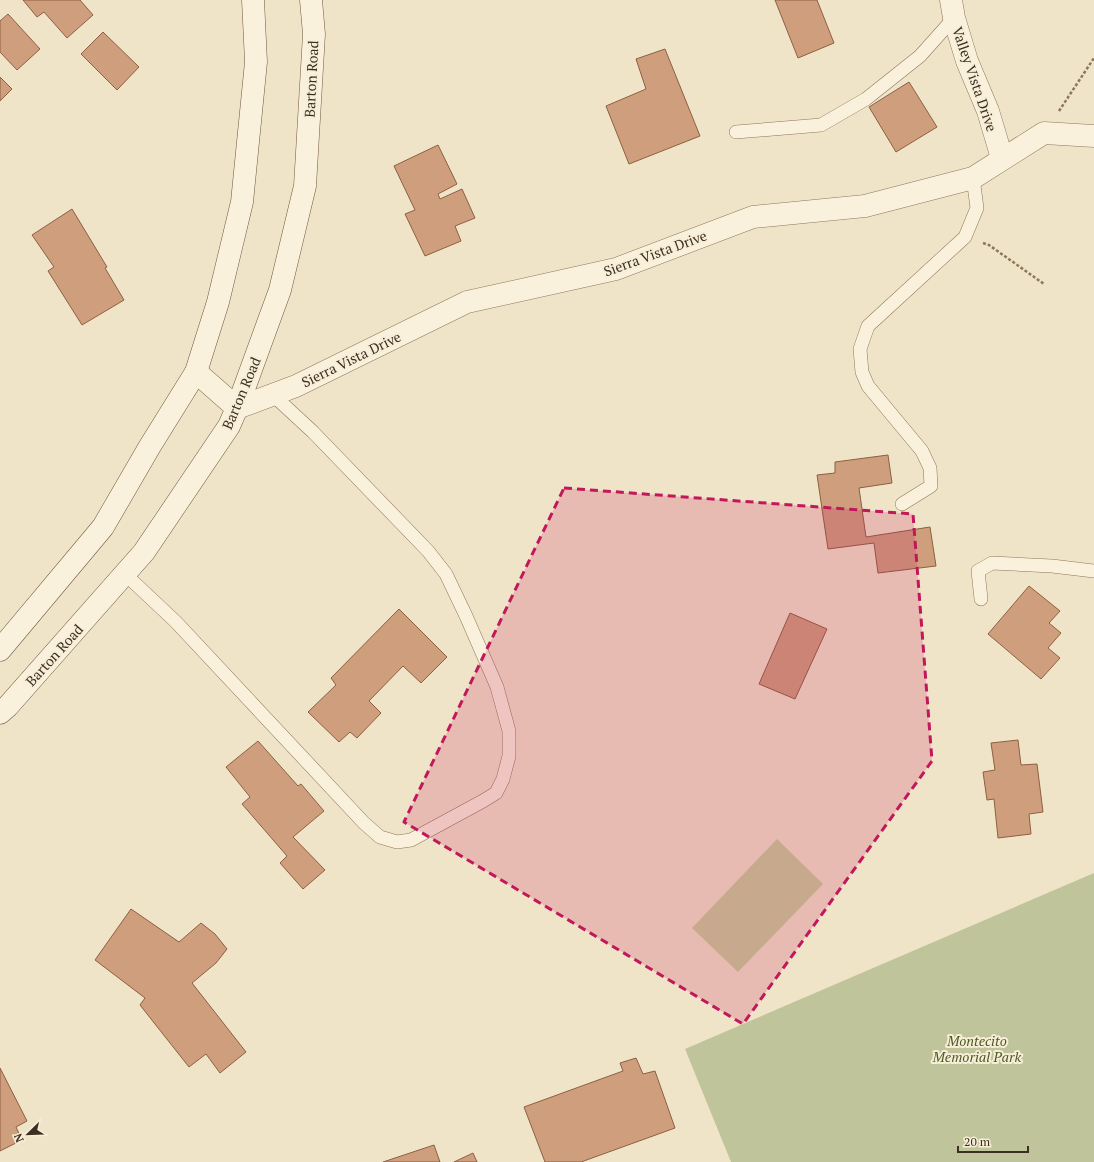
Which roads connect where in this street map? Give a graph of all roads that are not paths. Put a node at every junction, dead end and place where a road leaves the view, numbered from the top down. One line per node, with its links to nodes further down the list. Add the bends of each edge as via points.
1 (253, 0): 8 (main road, via 256,62 242,202 218,302)
2 (311, 0): 10 (main road, Barton Road, via 314,34 305,186 280,290)
3 (953, 9): 4 (lane, via 920,56 866,99 821,125); 6 (main road, Valley Vista Drive, via 967,60 988,112)
4 (736, 132)
5 (1094, 136): 6 (main road, Sierra Vista Drive, via 1044,132)
6 (1002, 158): 7 (main road, Sierra Vista Drive)
7 (973, 178): 9 (main road, Sierra Vista Drive, via 865,206 753,216 616,269 467,302); 11 (lane, via 977,208 966,237 868,326 860,349 862,372 868,386 922,451 930,468 931,486)
8 (196, 372): 10 (main road); 15 (main road, via 103,527)
9 (273, 395): 10 (main road, Sierra Vista Drive); 13 (lane, via 313,432 428,551 446,574 498,687 509,732 508,756 503,779 496,793 411,840 397,842 380,837 176,622)
10 (237, 408): 13 (main road, Barton Road, via 229,426 144,552)
11 (902, 504)
12 (1094, 571): 14 (lane, via 992,563 978,571)
13 (125, 574): 16 (main road, Barton Road)
14 (981, 599)
15 (0, 650)
16 (0, 713)

